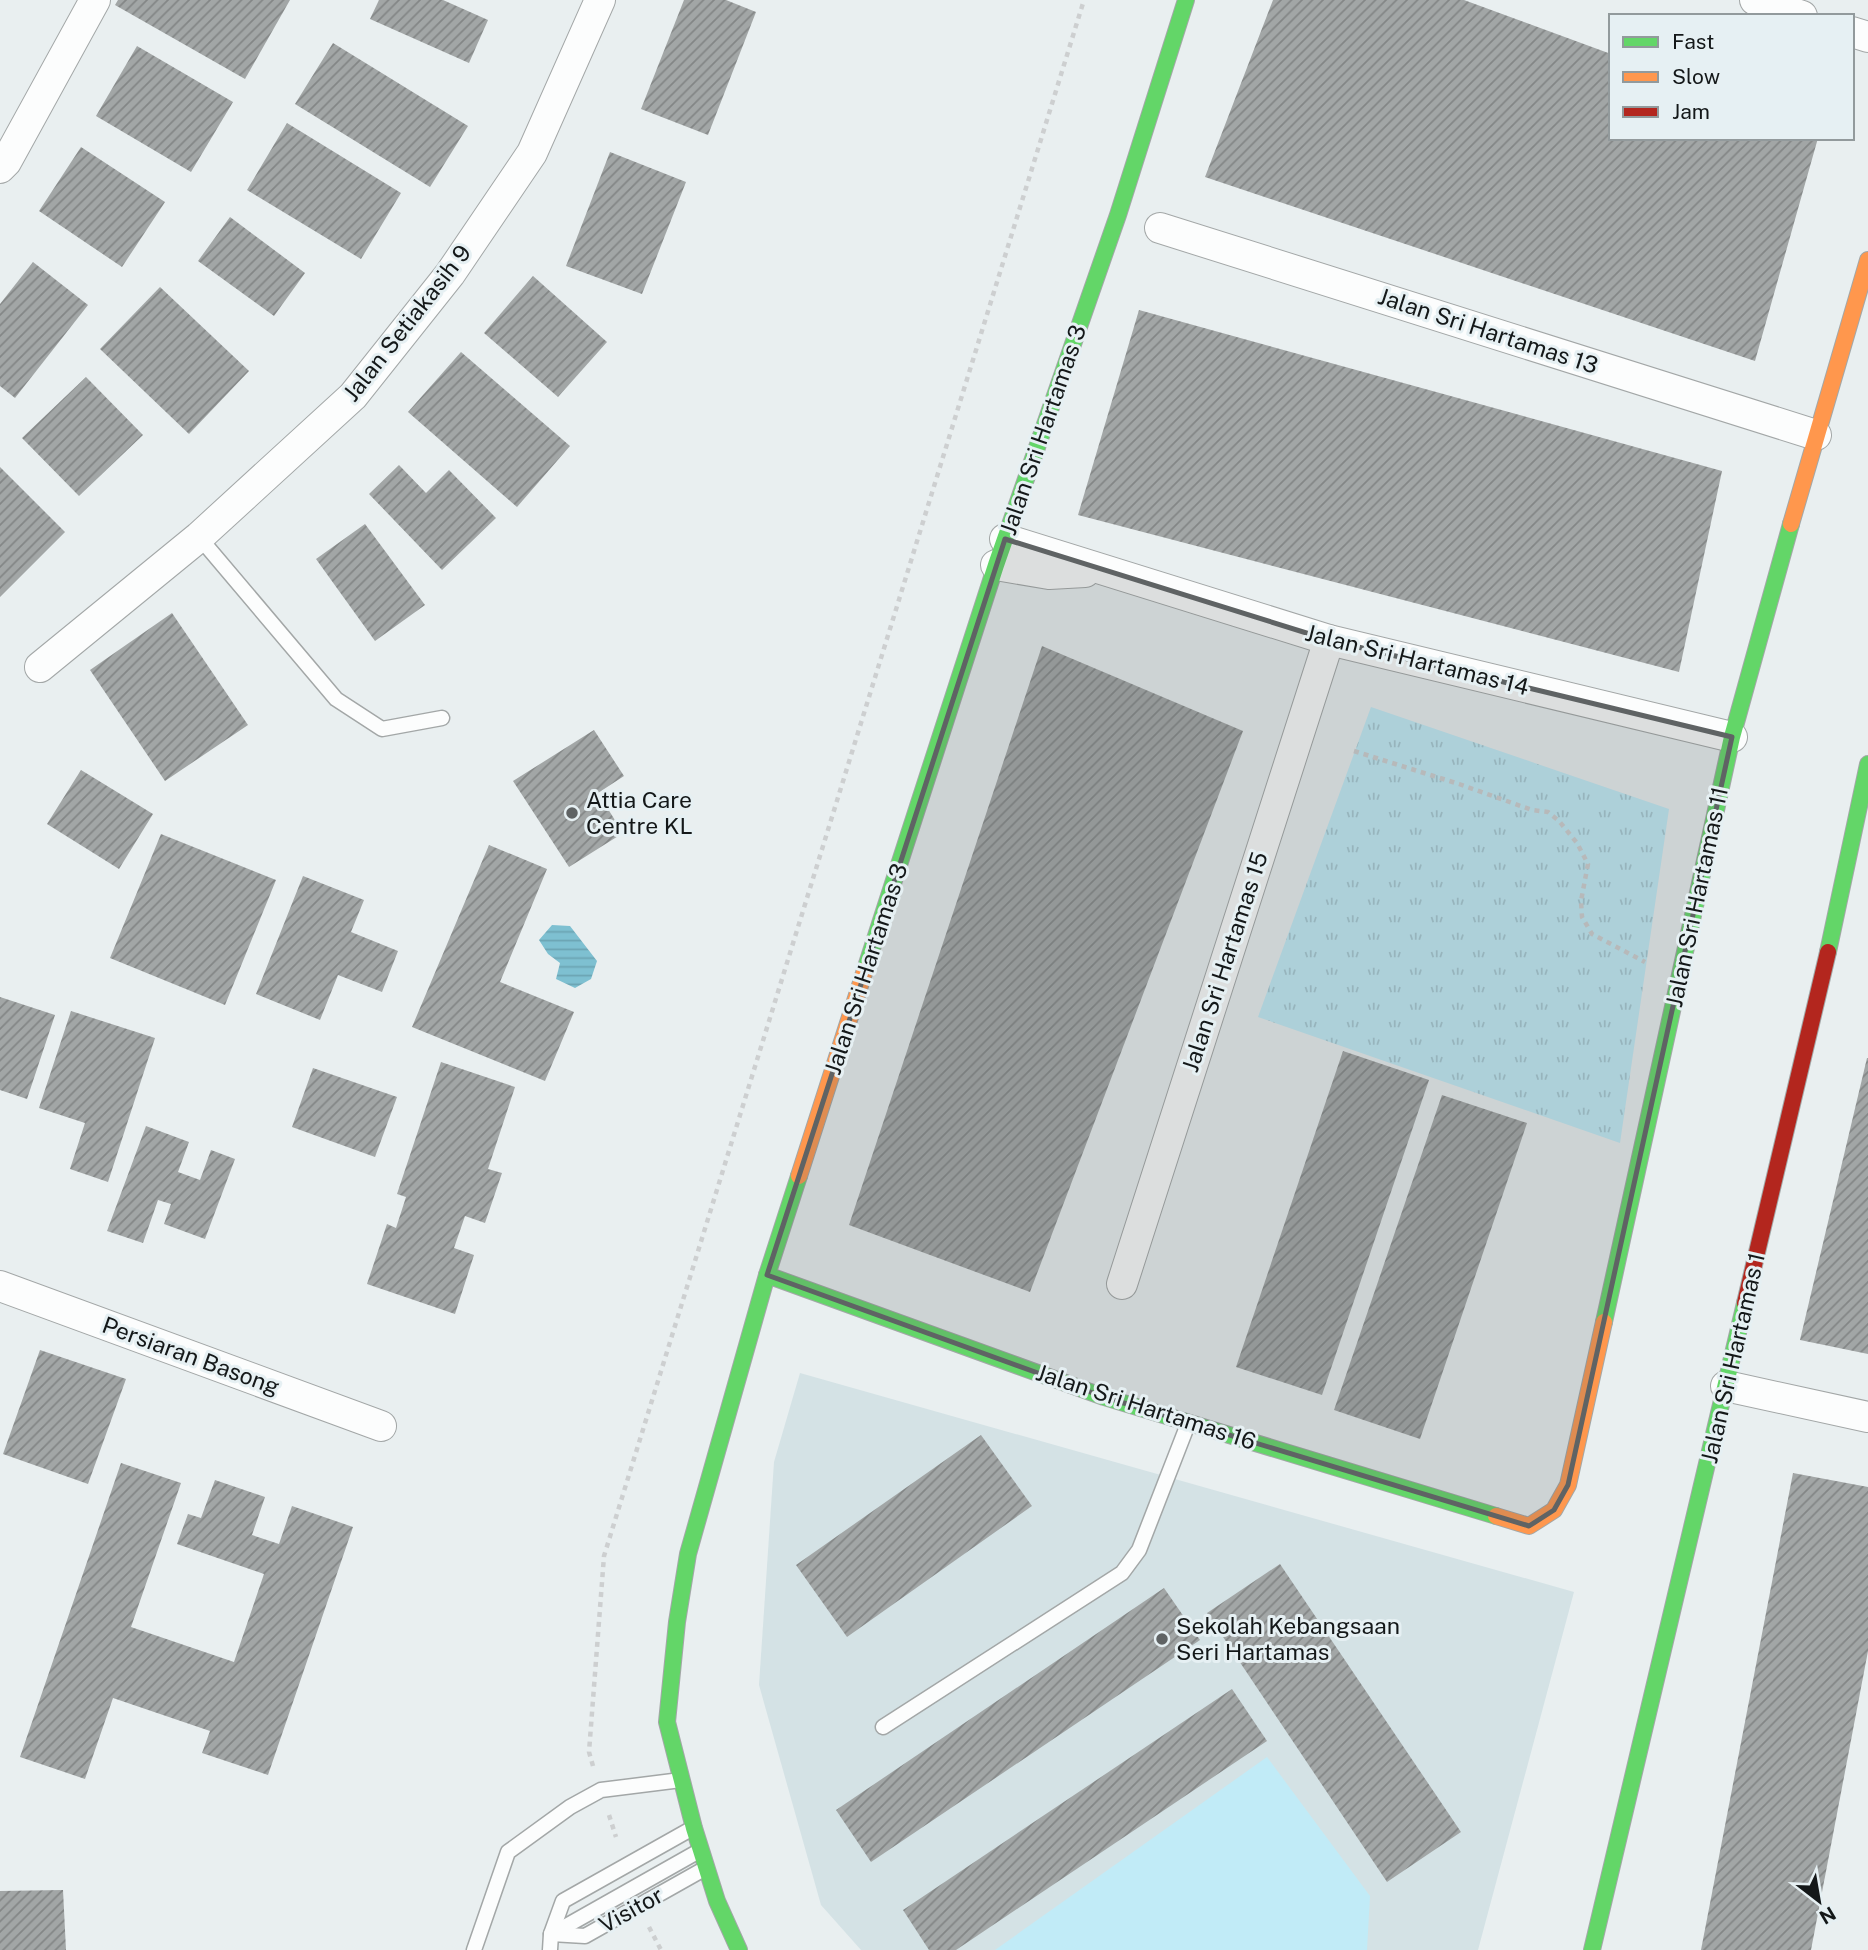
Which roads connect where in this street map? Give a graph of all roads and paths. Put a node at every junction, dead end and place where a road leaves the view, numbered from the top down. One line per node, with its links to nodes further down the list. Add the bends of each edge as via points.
1 (95, 0): 7 (street)
2 (600, 0): 11 (street, Jalan Setiakasih 9, via 532,153 450,274 353,396)
3 (1084, 0): 30 (path, via 604,1556 589,1752)
4 (1186, 0): 12 (street, Jalan Sri Hartamas 3, via 1118,215)
5 (1755, 0): 6 (street)
6 (1796, 14)
7 (0, 168)
8 (1160, 228): 10 (street, Jalan Sri Hartamas 13)
9 (1868, 260): 10 (street, Jalan Sri Hartamas 11)
10 (1816, 435): 16 (street, Jalan Sri Hartamas 11)
11 (199, 537): 14 (street, Jalan Setiakasih 9); 15 (lane, via 336,699 382,729)
12 (1000, 552): 13 (street, Jalan Sri Hartamas 14, via 1058,555); 20 (street, Jalan Sri Hartamas 3)
13 (1329, 640): 16 (street, Jalan Sri Hartamas 14); 21 (street, Jalan Sri Hartamas 15)
14 (40, 667)
15 (442, 718)
16 (1732, 737): 27 (street, Jalan Sri Hartamas 11, via 1568,1485 1554,1510)
17 (1354, 751): 19 (path, via 1548,812 1571,836 1588,864 1581,901 1582,917 1592,934)
18 (1868, 764): 23 (street, Jalan Sri Hartamas 1)
19 (1646, 963)
20 (767, 1275): 25 (street, Jalan Sri Hartamas 16, via 1104,1397); 29 (street, Jalan Sri Hartamas 3, via 688,1554 667,1722)
21 (1122, 1284)
22 (0, 1286): 26 (street, Persiaran Basong)
23 (1726, 1386): 24 (street); 41 (street, Jalan Sri Hartamas 1)
24 (1868, 1417)
25 (1189, 1423): 27 (street, Jalan Sri Hartamas 16); 28 (lane, via 1139,1550 1122,1573)
26 (382, 1426)
27 (1529, 1526)
28 (883, 1727)
29 (682, 1780): 30 (lane); 31 (street, Jalan Sri Hartamas 3)
30 (601, 1790): 32 (path); 37 (lane, via 508,1852)
31 (694, 1828): 33 (street, Jalan Sri Hartamas 3); 36 (lane, via 563,1901)
32 (616, 1837)
33 (701, 1849): 34 (street, Jalan Sri Hartamas 3); 36 (lane)
34 (708, 1867): 36 (lane, Visitor, via 585,1936); 40 (street, Jalan Sri Hartamas 3)
35 (649, 1927): 39 (path)
36 (551, 1934): 38 (lane)
37 (474, 1950)
38 (550, 1950)
39 (661, 1950)
40 (739, 1950)
41 (1592, 1950)

